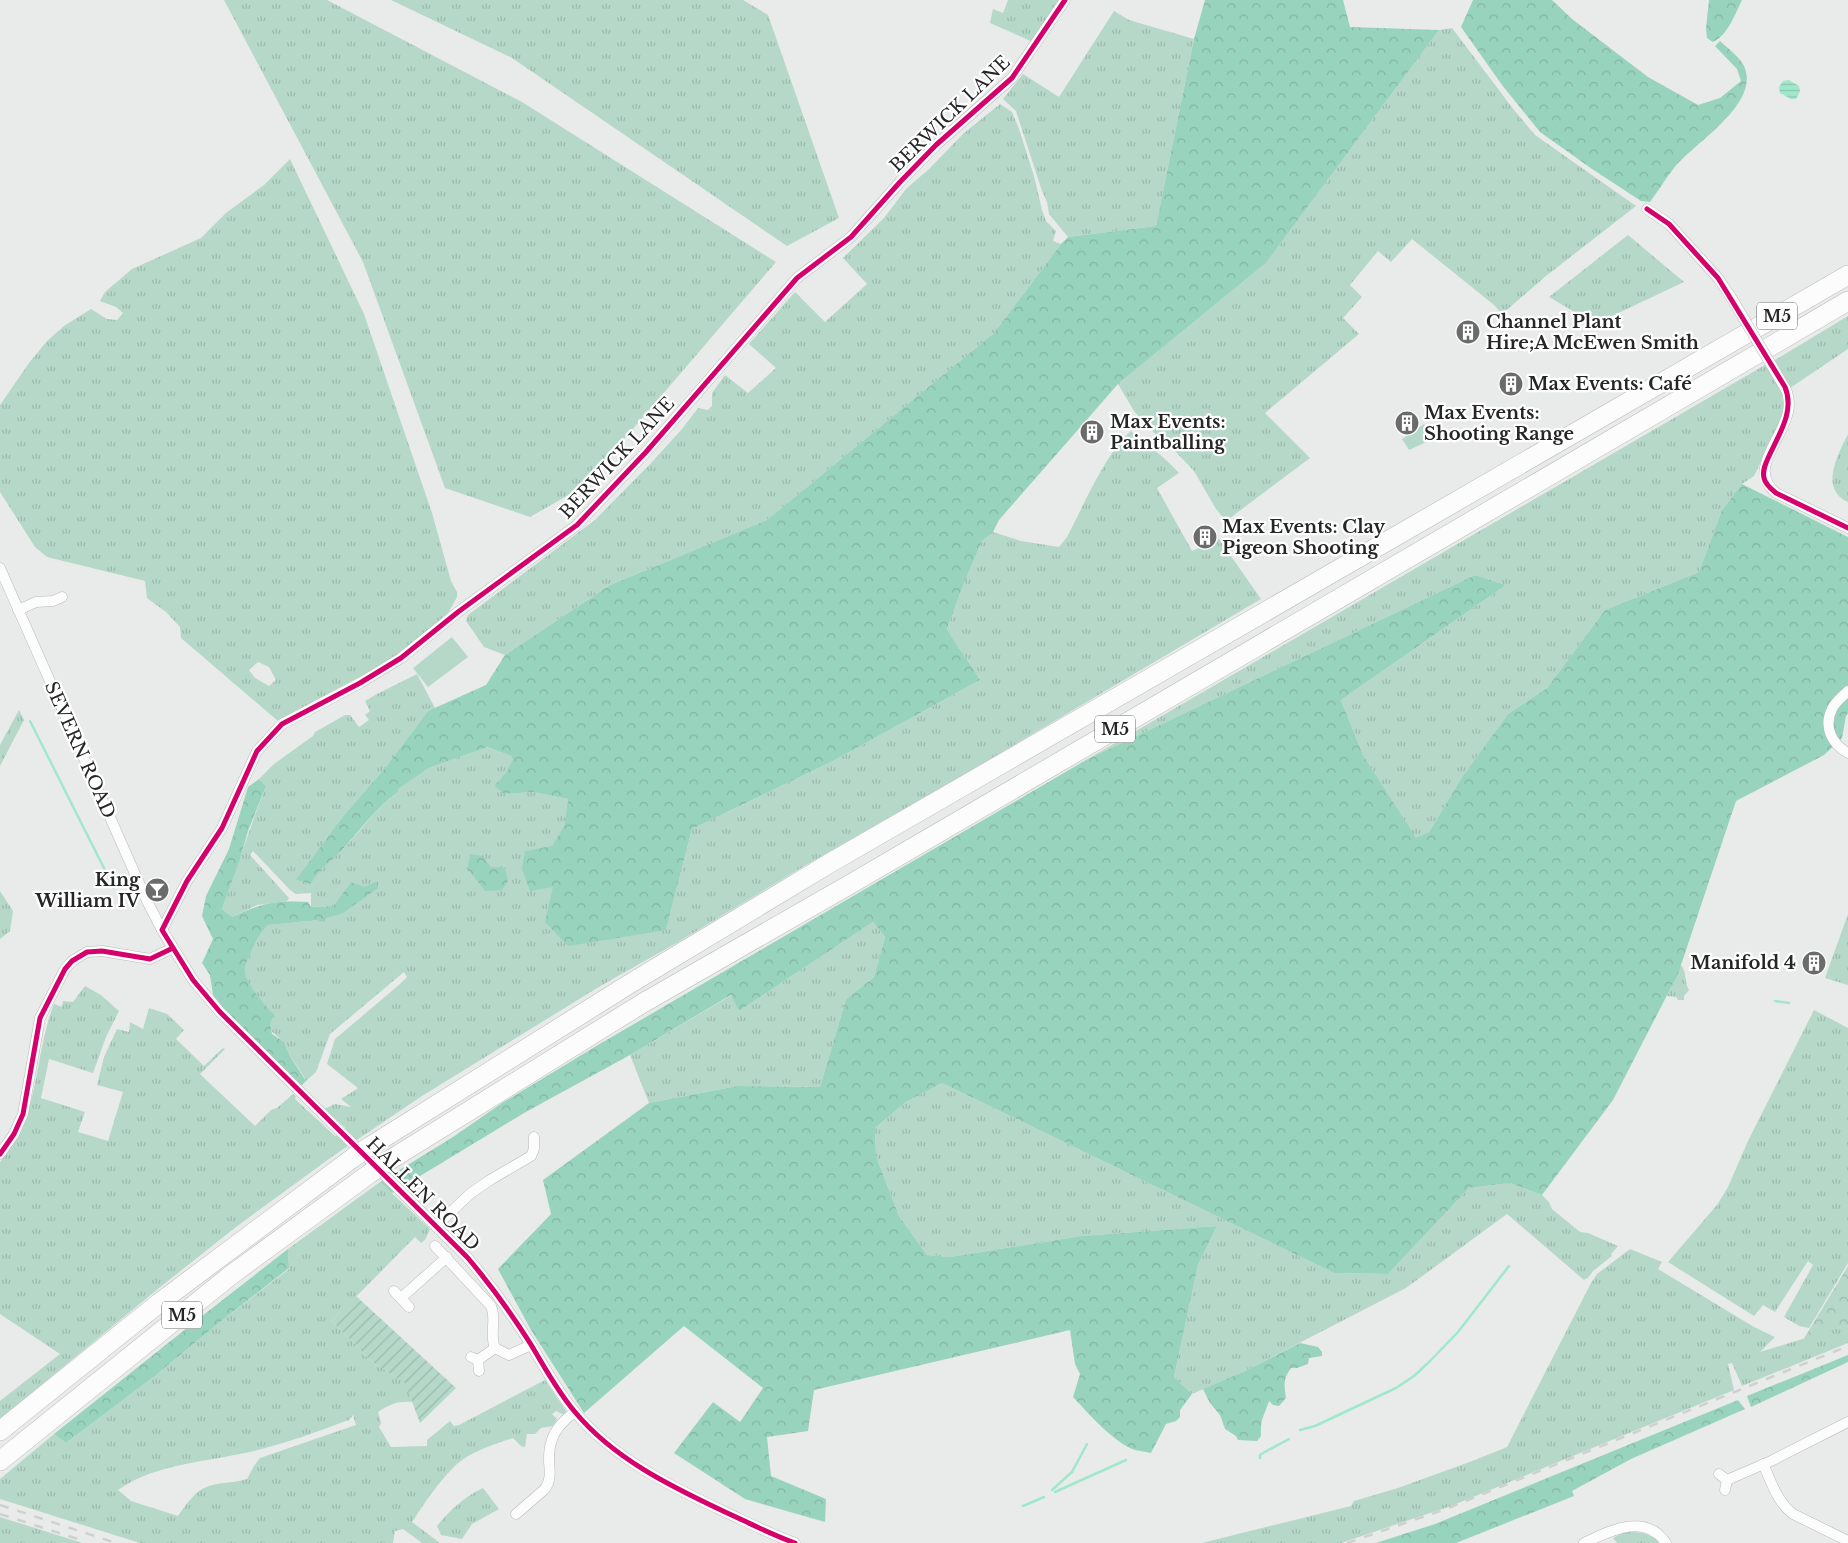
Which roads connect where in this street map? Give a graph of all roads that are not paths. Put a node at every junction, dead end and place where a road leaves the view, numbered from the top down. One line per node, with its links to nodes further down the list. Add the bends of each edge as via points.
1 (1065, 0): 11 (street, BERWICK LANE, via 1012,78 936,145 851,237 797,278 646,452 577,525 401,658 360,684 282,724 257,751 222,828)
2 (1647, 209): 5 (street, bridge, via 1669,224 1718,278 1788,394 1789,409 1764,466 1764,479 1776,493)
3 (1848, 274): 24 (highway, M5, via 830,863 631,983 362,1152 166,1297)
4 (1848, 301): 25 (highway, M5, bridge, via 643,1003 385,1163 231,1276)
5 (1848, 528)
6 (0, 568): 8 (street, SEVERN ROAD)
7 (62, 597): 8 (street, via 36,602)
8 (18, 610): 11 (street, SEVERN ROAD)
9 (1848, 691): 10 (street, via 1832,709 1829,724 1834,743)
10 (1848, 753)
11 (162, 930): 12 (street, HALLEN ROAD)
12 (172, 948): 14 (street, via 150,959 102,951 87,952 65,969 40,1018 22,1114 14,1134); 15 (street, HALLEN ROAD, via 220,1012)
13 (534, 1137): 15 (street, via 531,1156 471,1193)
14 (0, 1154)
15 (436, 1226): 19 (street, HALLEN ROAD, via 480,1272)
16 (435, 1246): 17 (street)
17 (447, 1257): 18 (street, via 398,1295); 20 (street, via 491,1306)
18 (409, 1307)
19 (531, 1345): 20 (street, via 509,1355); 22 (street, HALLEN ROAD)
20 (495, 1348): 21 (street)
21 (476, 1363)
22 (575, 1412): 28 (street, via 554,1433 549,1454 548,1484); 30 (street, HALLEN ROAD, via 612,1446 662,1481)
23 (1848, 1422): 26 (street)
24 (0, 1430)
25 (0, 1461)
26 (1763, 1464): 27 (street); 29 (street, via 1786,1509)
27 (1724, 1481)
28 (516, 1514)
29 (1848, 1540)
30 (796, 1543)
31 (1584, 1543): 32 (street, via 1629,1526 1653,1531)
32 (1666, 1543)

